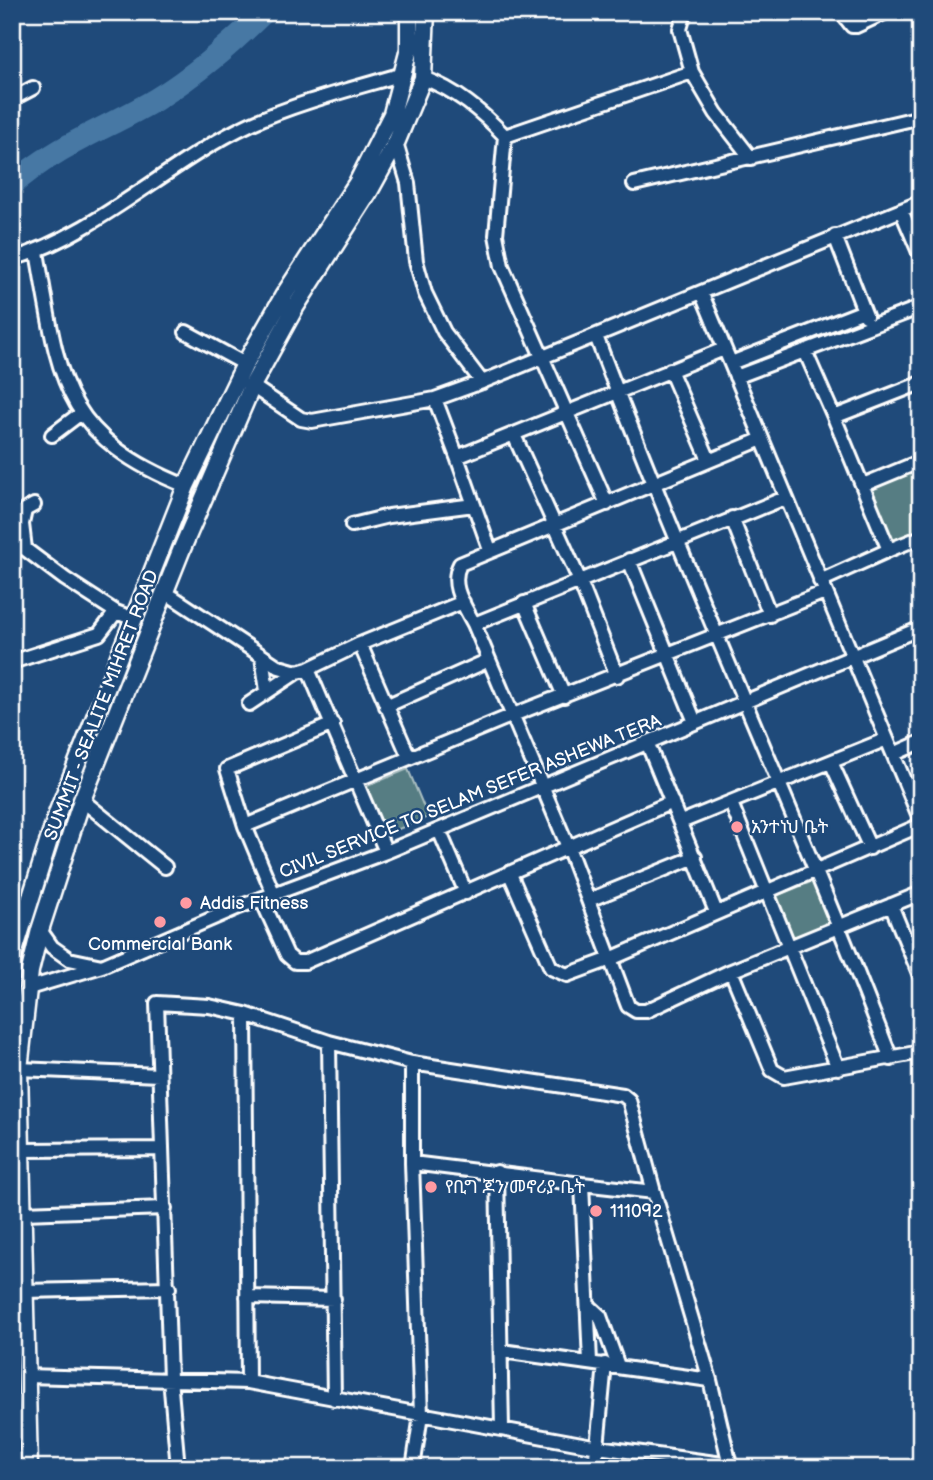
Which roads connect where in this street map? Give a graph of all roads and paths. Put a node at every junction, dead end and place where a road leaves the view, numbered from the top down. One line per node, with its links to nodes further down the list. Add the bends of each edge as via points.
1 (409, 12): 7 (main road)
2 (426, 12): 8 (main road, SUMMIT - SEALITE MIHRET ROAD)
3 (685, 12): 6 (street, via 680,29)
4 (842, 12): 5 (street, via 856,26)
5 (886, 12)
6 (692, 72): 12 (street); 14 (street)
7 (403, 74): 19 (street, via 250,124); 32 (main road, via 392,114 369,160)
8 (423, 78): 12 (street, via 465,100); 13 (main road, SUMMIT - SEALITE MIHRET ROAD)
9 (33, 88): 10 (street)
10 (12, 99)
11 (921, 117): 14 (street)
12 (505, 136): 30 (street, via 496,235 502,265)
13 (396, 143): 35 (street, via 408,183 416,261 425,293 444,332); 37 (main road, SUMMIT - SEALITE MIHRET ROAD)
14 (751, 158): 15 (street)
15 (634, 184)
16 (921, 202): 17 (street)
17 (901, 210): 18 (street); 20 (street)
18 (835, 236): 22 (street); 24 (street)
19 (37, 252): 21 (street); 41 (street, via 57,359 72,402)
20 (921, 257)
21 (12, 259)
22 (701, 292): 27 (street); 28 (street)
23 (921, 307): 25 (street)
24 (864, 311): 25 (street); 31 (street)
25 (870, 326): 29 (street)
26 (186, 332): 32 (street)
27 (596, 336): 30 (street); 38 (street)
28 (724, 349): 31 (street); 33 (street)
29 (804, 351): 34 (street); 42 (street)
30 (542, 359): 35 (street); 40 (street)
31 (731, 363): 34 (street)
32 (245, 365): 51 (main road)
33 (670, 370): 38 (street); 47 (street)
34 (736, 377): 45 (street)
35 (482, 382): 39 (street)
36 (921, 383): 42 (street)
37 (252, 386): 39 (street, via 301,419 312,421); 65 (main road, SUMMIT - SEALITE MIHRET ROAD)
38 (617, 391): 40 (street); 49 (street)
39 (435, 399): 46 (street)
40 (568, 410): 44 (street); 53 (street)
41 (82, 413): 43 (street); 51 (street, via 129,459)
42 (834, 417): 50 (street)
43 (52, 435)
44 (514, 435): 46 (street); 58 (street)
45 (762, 439): 47 (street); 52 (street)
46 (457, 457): 55 (street)
47 (709, 460): 49 (street)
48 (921, 461): 50 (street)
49 (654, 484): 53 (street); 60 (street)
50 (863, 485): 64 (street)
51 (186, 486): 61 (main road)
52 (785, 498): 56 (street); 68 (street)
53 (607, 504): 58 (street)
54 (34, 505): 62 (street, via 25,510)
55 (474, 505): 57 (street); 63 (street)
56 (732, 518): 60 (street); 73 (street)
57 (352, 525)
58 (556, 525): 63 (street); 67 (street)
59 (921, 537): 64 (street)
60 (678, 540): 66 (street); 77 (street)
61 (164, 544): 65 (main road); 74 (main road)
62 (19, 547): 72 (street)
63 (490, 550): 70 (street, via 460,564 454,575)
64 (889, 550): 68 (street)
65 (181, 551): 69 (main road, SUMMIT - SEALITE MIHRET ROAD)
66 (629, 560): 67 (street); 79 (street)
67 (579, 579): 71 (street); 85 (street)
68 (823, 586): 73 (street); 80 (street)
69 (165, 592): 81 (street); 103 (main road, SUMMIT - SEALITE MIHRET ROAD)
70 (463, 602): 75 (street); 78 (street)
71 (524, 603): 75 (street); 87 (street)
72 (116, 612): 74 (street); 83 (street, via 99,634)
73 (771, 615): 77 (street)
74 (134, 619): 127 (main road, via 58,811)
75 (474, 624): 82 (street)
76 (920, 630): 80 (street, CIVIL SERVICE TO SELAM SEFER ASHEWA TERA)
77 (717, 636): 79 (street); 88 (street)
78 (360, 644): 84 (street); 90 (street)
79 (667, 655): 85 (street); 92 (street)
80 (853, 656): 88 (street, CIVIL SERVICE TO SELAM SEFER ASHEWA TERA); 94 (street)
81 (261, 657): 84 (street); 86 (street)
82 (489, 660): 90 (street); 91 (street)
83 (12, 662)
84 (302, 671): 86 (street); 93 (street)
85 (617, 676): 87 (street)
86 (267, 691): 89 (street)
87 (564, 696): 91 (street)
88 (745, 699): 92 (street, CIVIL SERVICE TO SELAM SEFER ASHEWA TERA); 101 (street)
89 (249, 704)
90 (386, 706): 98 (street)
91 (513, 715): 98 (street); 102 (street)
92 (695, 722): 95 (street, CIVIL SERVICE TO SELAM SEFER ASHEWA TERA)
93 (333, 724): 100 (street); 108 (street, via 227,769)
94 (887, 739): 97 (street); 99 (street)
95 (647, 742): 102 (street, CIVIL SERVICE TO SELAM SEFER ASHEWA TERA); 104 (street)
96 (921, 742): 97 (street)
97 (894, 754): 106 (street)
98 (409, 757): 100 (street)
99 (831, 762): 101 (street); 111 (street)
100 (357, 778): 108 (street); 112 (street)
101 (778, 784): 105 (street); 115 (street)
102 (541, 787): 109 (street, CIVIL SERVICE TO SELAM SEFER ASHEWA TERA); 110 (street)
103 (82, 800): 114 (street); 125 (main road, SUMMIT - SEALITE MIHRET ROAD)
104 (672, 802): 107 (street); 110 (street)
105 (731, 803): 107 (street); 117 (street)
106 (920, 820): 111 (street)
107 (681, 822): 113 (street)
108 (245, 825): 120 (street)
109 (439, 830): 112 (street, CIVIL SERVICE TO SELAM SEFER ASHEWA TERA); 118 (street)
110 (568, 847): 116 (street); 121 (street)
111 (870, 848): 115 (street)
112 (386, 852): 120 (street, CIVIL SERVICE TO SELAM SEFER ASHEWA TERA)
113 (695, 858): 121 (street); 123 (street)
114 (165, 867)
115 (817, 870): 117 (street); 124 (street)
116 (510, 874): 118 (street); 128 (street, via 551,968 567,975)
117 (766, 892): 123 (street); 126 (street)
118 (466, 893): 120 (street, via 305,962 295,962 287,955)
119 (921, 893): 122 (street)
120 (268, 898): 129 (street, CIVIL SERVICE TO SELAM SEFER ASHEWA TERA)
121 (589, 900): 128 (street)
122 (891, 905): 124 (street); 131 (street)
123 (716, 912): 128 (street)
124 (840, 926): 126 (street); 136 (street)
125 (40, 930): 129 (street, via 52,947 69,958); 132 (main road, SUMMIT - SEALITE MIHRET ROAD)
126 (790, 948): 130 (street); 138 (street)
127 (12, 958)
128 (608, 960): 130 (street, via 628,1006 636,1011 646,1011)
129 (102, 966): 132 (street, CIVIL SERVICE TO SELAM SEFER ASHEWA TERA)
130 (731, 971): 138 (street, via 772,1070 784,1077)
131 (921, 978)
132 (29, 988): 139 (main road, SUMMIT - SEALITE MIHRET ROAD)
133 (245, 1014): 134 (street); 140 (street, via 157,1003); 151 (street)
134 (329, 1042): 137 (street); 152 (street)
135 (921, 1052): 136 (street)
136 (891, 1059): 138 (street)
137 (412, 1063): 143 (street); 146 (street, via 623,1095 634,1108)
138 (838, 1068)
139 (19, 1069): 140 (street); 142 (main road, SUMMIT - SEALITE MIHRET ROAD)
140 (159, 1075): 141 (street)
141 (162, 1149): 142 (street); 147 (street)
142 (22, 1150): 148 (main road, SUMMIT - SEALITE MIHRET ROAD)
143 (412, 1163): 144 (street); 163 (street)
144 (497, 1172): 145 (street); 154 (street)
145 (582, 1184): 146 (street); 153 (street)
146 (654, 1192): 160 (street)
147 (165, 1208): 148 (street); 149 (street)
148 (23, 1213): 150 (main road, SUMMIT - SEALITE MIHRET ROAD)
149 (169, 1288): 150 (street); 159 (street)
150 (23, 1291): 158 (main road, SUMMIT - SEALITE MIHRET ROAD)
151 (247, 1297): 152 (street); 161 (street)
152 (334, 1299): 162 (street)
153 (588, 1305): 155 (street); 157 (street, via 600,1316)
154 (502, 1351): 155 (street); 164 (street)
155 (590, 1362): 156 (street)
156 (604, 1364): 157 (street); 165 (street)
157 (618, 1366): 160 (street)
158 (25, 1376): 159 (street); 167 (main road, SUMMIT - SEALITE MIHRET ROAD)
159 (170, 1378): 161 (street); 168 (street)
160 (710, 1380): 166 (street)
161 (248, 1382): 162 (street)
162 (334, 1399): 163 (street)
163 (421, 1415): 164 (street); 169 (street)
164 (502, 1428): 165 (street)
165 (598, 1447): 166 (street); 170 (street)
166 (732, 1467)
167 (29, 1468)
168 (177, 1468)
169 (413, 1468)
170 (595, 1468)

